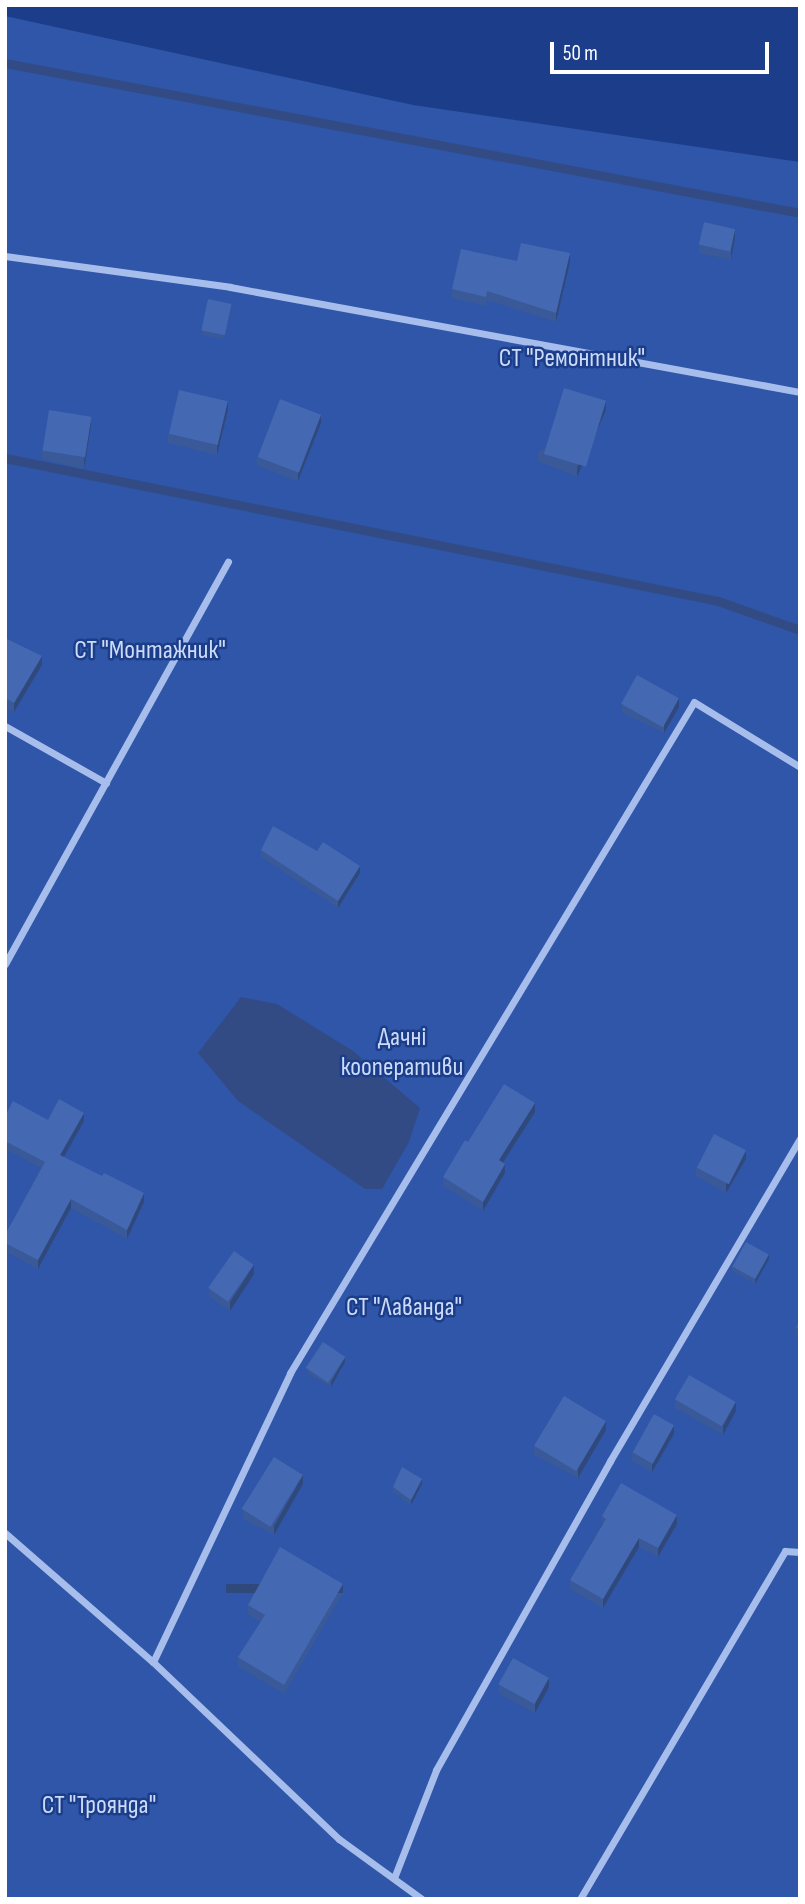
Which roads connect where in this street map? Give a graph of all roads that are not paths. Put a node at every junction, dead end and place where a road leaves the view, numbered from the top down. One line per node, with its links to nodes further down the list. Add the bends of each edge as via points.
1 (5, 256): 2 (street, via 230,287)
2 (800, 392)
3 (228, 562): 6 (street)
4 (5, 726): 6 (street)
5 (800, 767): 11 (street, via 694,702 290,1373)
6 (106, 783): 7 (street)
7 (5, 964)
8 (800, 1139): 12 (street, via 610,1461 436,1770)
9 (5, 1533): 11 (street)
10 (800, 1552): 14 (street, via 785,1551)
11 (153, 1662): 12 (street, via 339,1839)
12 (394, 1878): 13 (street)
13 (422, 1899)
14 (580, 1899)

